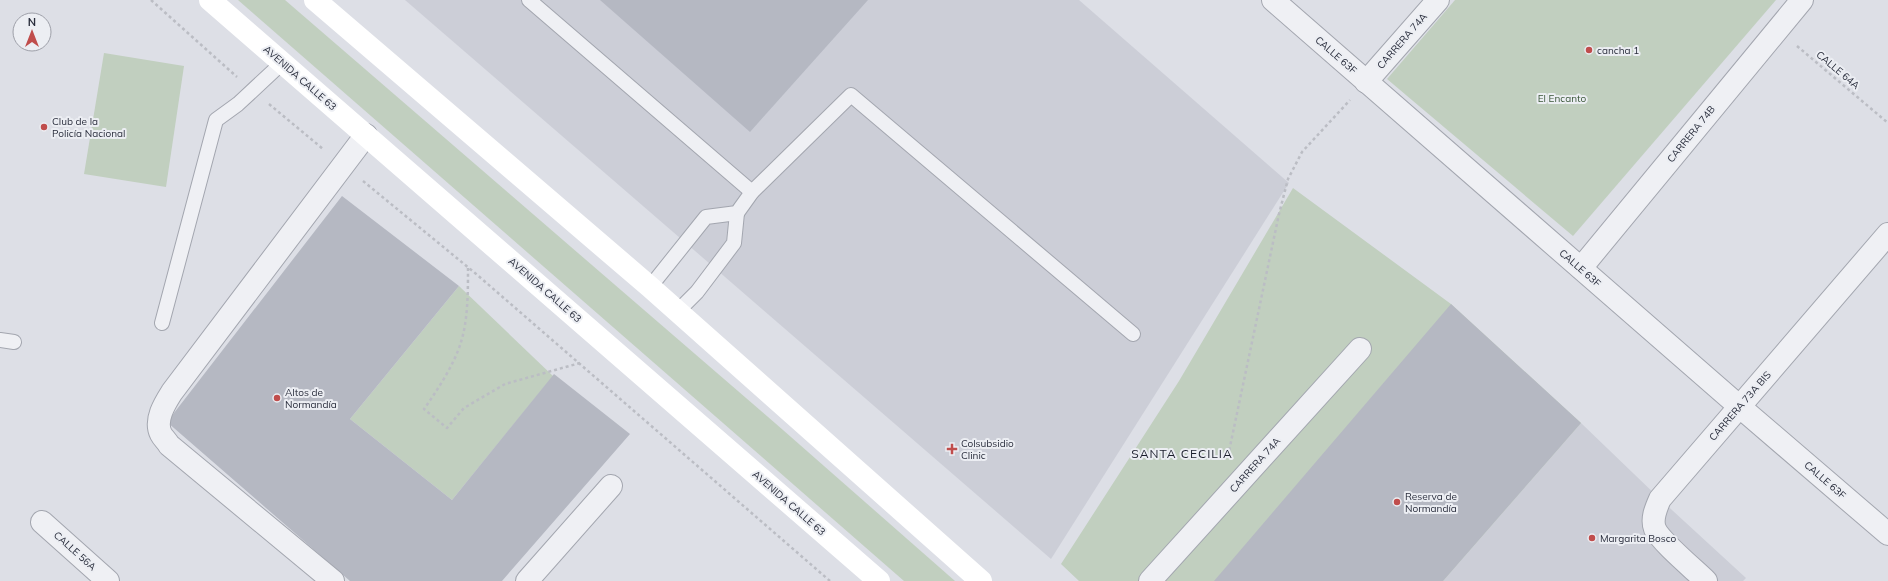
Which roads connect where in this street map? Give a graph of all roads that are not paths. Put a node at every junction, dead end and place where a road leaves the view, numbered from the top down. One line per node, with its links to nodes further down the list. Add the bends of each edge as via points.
1 (210, 0): 7 (main road, AVENIDA CALLE 63)
2 (315, 0): 14 (main road)
3 (530, 0): 10 (lane)
4 (1273, 0): 8 (street, CALLE 63F)
5 (1438, 0): 8 (street, CARRERA 74A)
6 (1802, 0): 13 (street, CARRERA 74B)
7 (282, 62): 9 (main road, AVENIDA CALLE 63); 16 (lane, via 238,104 216,120)
8 (1366, 82): 13 (street, CALLE 63F)
9 (366, 134): 24 (street, via 172,392 163,407 159,422 160,434 169,444); 26 (main road, AVENIDA CALLE 63)
10 (752, 192): 11 (lane); 17 (lane, via 851,95)
11 (738, 212): 14 (lane, via 706,217); 15 (lane, via 734,243 697,292)
12 (1888, 234): 19 (street, CARRERA 73A BIS)
13 (1581, 268): 19 (street, CALLE 63F)
14 (650, 287): 15 (main road)
15 (677, 312): 27 (main road)
16 (162, 324)
17 (1133, 334)
18 (1360, 349): 28 (street, CARRERA 74A)
19 (1740, 407): 22 (street, CALLE 63F); 29 (street, CARRERA 73A BIS, via 1660,499 1654,513 1655,529 1666,544)
20 (611, 486): 25 (street)
21 (42, 522): 23 (street, CALLE 56A)
22 (1888, 534)
23 (108, 581)
24 (334, 581)
25 (527, 581)
26 (879, 581)
27 (981, 581)
28 (1150, 581)
29 (1706, 581)

